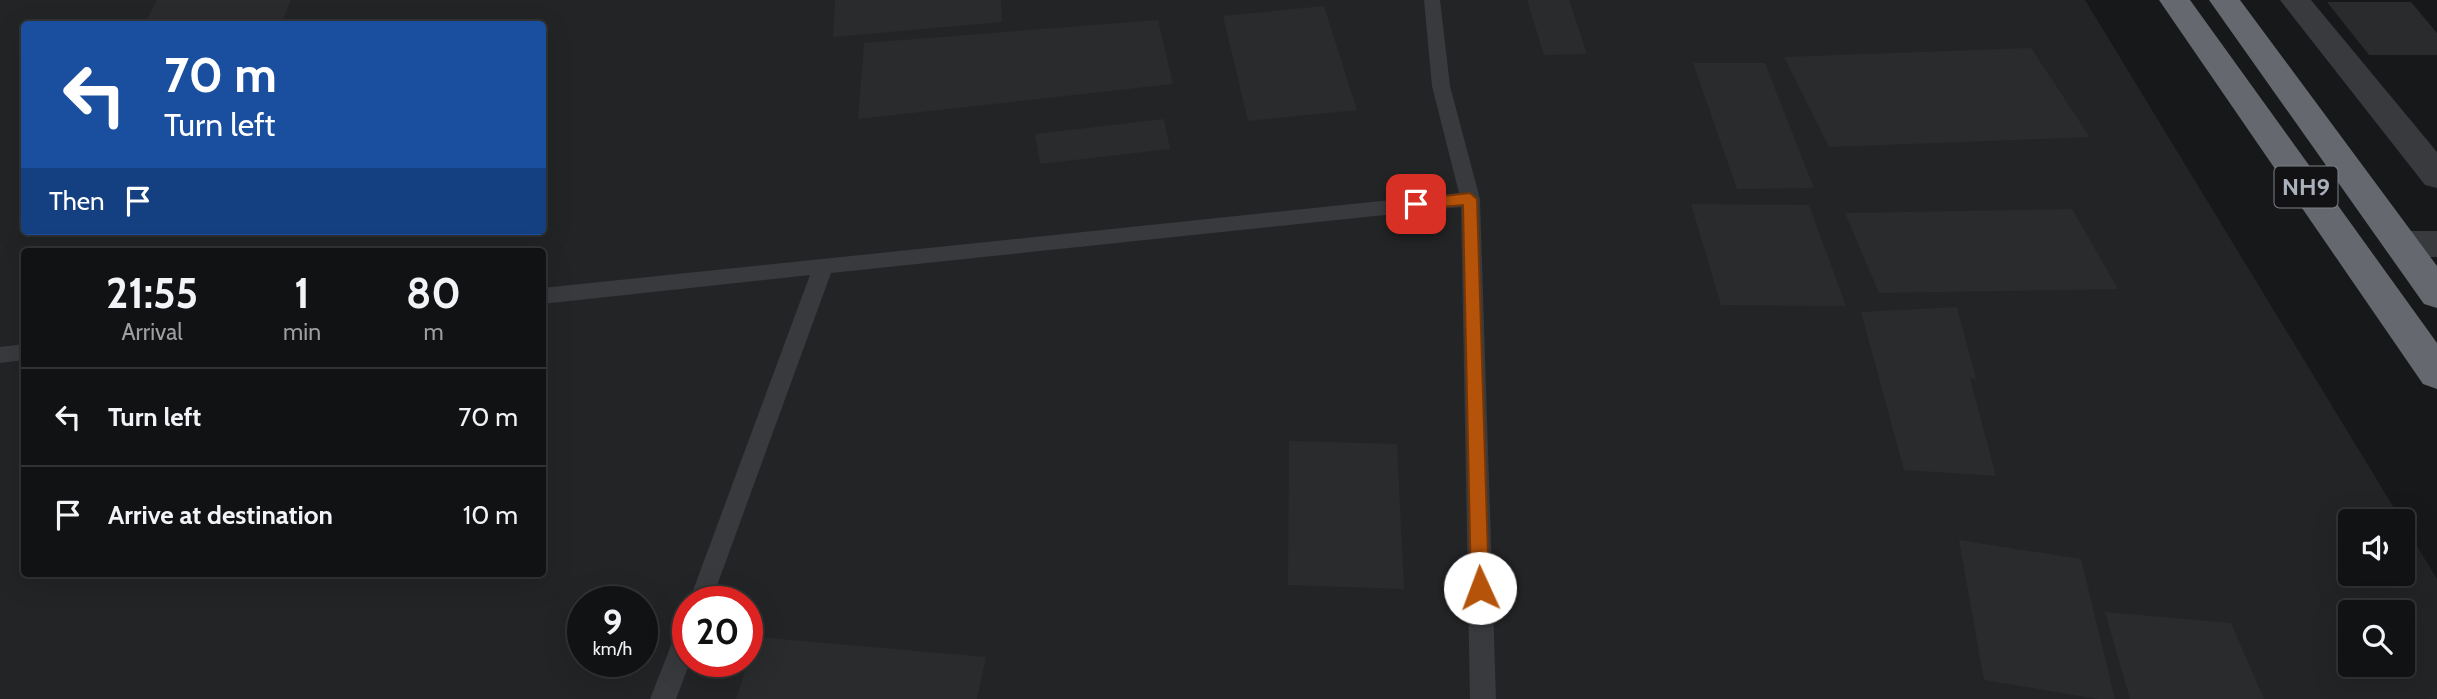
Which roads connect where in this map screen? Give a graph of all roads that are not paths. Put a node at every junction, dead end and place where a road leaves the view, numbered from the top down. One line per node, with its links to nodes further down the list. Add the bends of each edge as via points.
1 (1432, 0): 6 (lane, via 1441,86)
2 (2174, 0): 14 (highway, NH9)
3 (2224, 0): 7 (highway)
4 (2295, 0): 5 (street)
5 (2437, 176)
6 (1470, 199): 9 (lane); 18 (lane)
7 (2401, 244): 8 (street); 10 (highway)
8 (2437, 244)
9 (824, 265): 11 (lane); 15 (lane)
10 (2437, 294)
11 (546, 296)
12 (21, 352): 13 (lane)
13 (0, 355)
14 (2437, 373)
15 (705, 586)
16 (672, 675): 17 (lane)
17 (663, 699)
18 (1483, 699)

